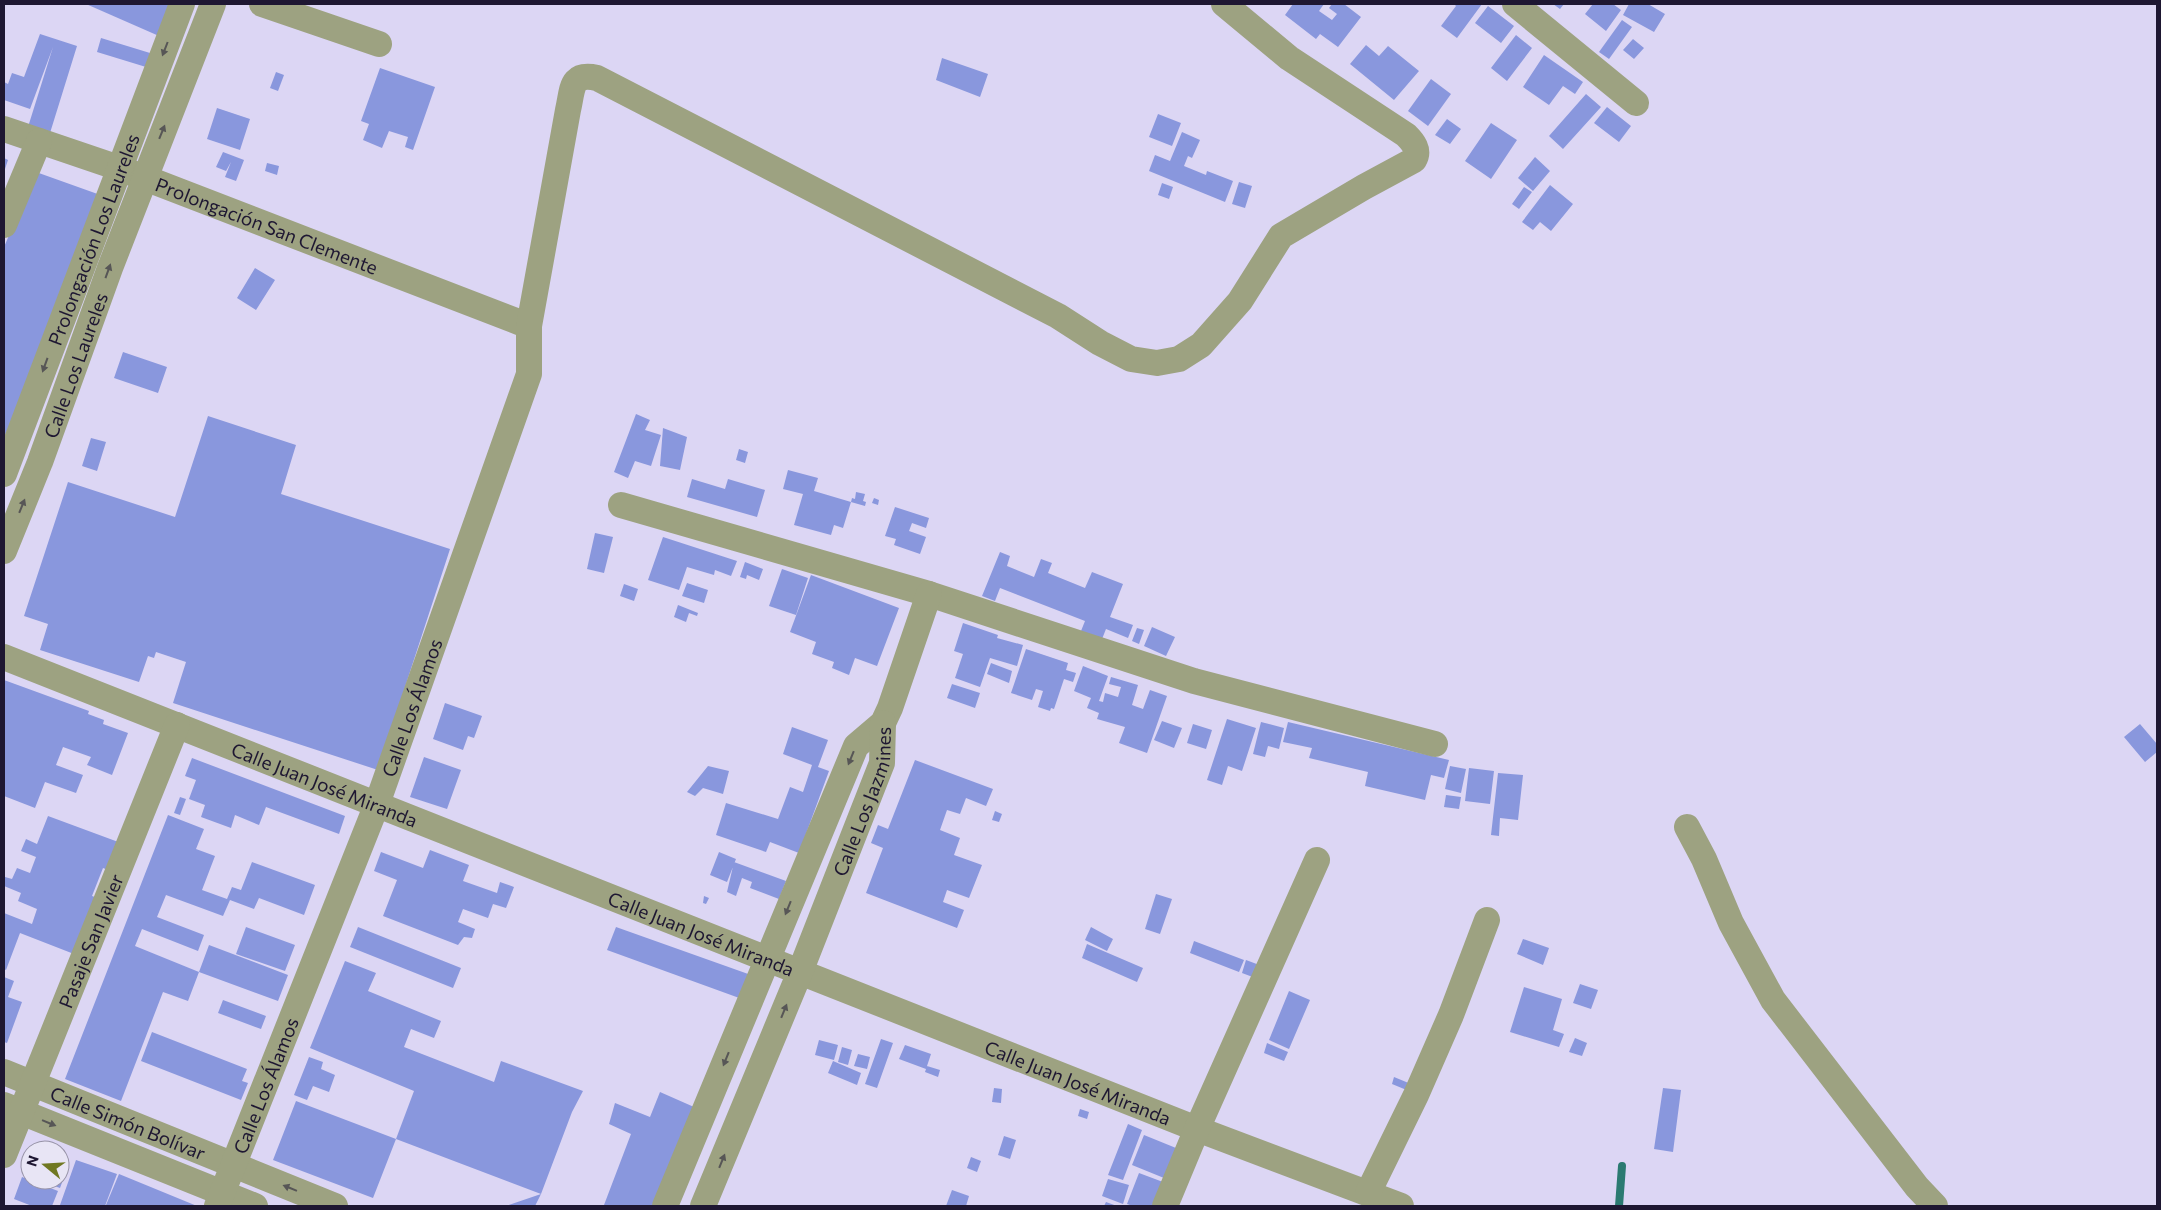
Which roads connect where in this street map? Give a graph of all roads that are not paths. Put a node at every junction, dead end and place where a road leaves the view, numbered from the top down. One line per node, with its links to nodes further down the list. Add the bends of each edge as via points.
1 (182, 4): 10 (street, Prolongación Los Laureles, one-way to 10)
2 (213, 4): 11 (street, Prolongación Los Laureles, one-way to 2)
3 (262, 4): 6 (street)
4 (1515, 4): 7 (street)
5 (1237, 8): 13 (street, Calle Los Álamos, via 1289,58 1406,135 1416,146 1416,156 1281,236 1247,293 1201,345 1179,359 1157,362 1130,359 1058,316 597,78 586,76 574,82)
6 (379, 44)
7 (1636, 103)
8 (4, 129): 9 (street, Prolongación San Clemente)
9 (39, 141): 10 (street, Prolongación San Clemente); 12 (street)
10 (119, 168): 11 (street, Prolongación San Clemente); 14 (street, Prolongación Los Laureles, one-way to 14)
11 (144, 178): 13 (street, Prolongación San Clemente); 16 (street, Calle Los Laureles, one-way to 11)
12 (4, 225)
13 (529, 326): 22 (street, Calle Los Álamos, via 529,374)
14 (7, 458)
15 (621, 505): 17 (street)
16 (4, 551)
17 (929, 594): 19 (street); 21 (street, via 1194,681)
18 (4, 657): 20 (street, Calle Juan José Miranda)
19 (883, 723): 26 (street, Calle Los Jazmines, one-way to 26, via 856,746); 27 (street, Calle Los Jazmines, via 882,763)
20 (177, 725): 22 (street, Calle Juan José Miranda); 29 (street, Pasaje San Javier)
21 (1435, 744)
22 (377, 804): 26 (street, Calle Juan José Miranda); 33 (street, Calle Los Álamos)
23 (1687, 827): 42 (street, via 1731,923 1773,1000)
24 (1317, 860): 31 (street)
25 (1487, 920): 34 (street, via 1451,1015)
26 (768, 959): 27 (street, Calle Juan José Miranda); 38 (street, Calle Los Jazmines, one-way to 38)
27 (800, 972): 31 (street, Calle Juan José Miranda); 39 (street, Calle Los Jazmines, one-way to 27)
28 (4, 1072): 29 (street, Calle Simón Bolívar)
29 (32, 1083): 30 (street, Pasaje San Javier); 33 (street, Calle Simón Bolívar)
30 (12, 1108): 32 (street, Pasaje San Javier); 35 (street, Calle Simón Bolívar, one-way to 35)
31 (1197, 1129): 34 (street, Calle Juan José Miranda); 40 (street)
32 (4, 1155)
33 (233, 1165): 35 (street, Calle Los Álamos); 37 (street, Calle Simón Bolívar, one-way to 33)
34 (1368, 1193): 41 (street, Calle Juan José Miranda)
35 (219, 1199): 36 (street, Calle Simón Bolívar)
36 (255, 1206)
37 (335, 1206)
38 (665, 1206)
39 (704, 1206)
40 (1165, 1206)
41 (1401, 1206)
42 (1935, 1206)

